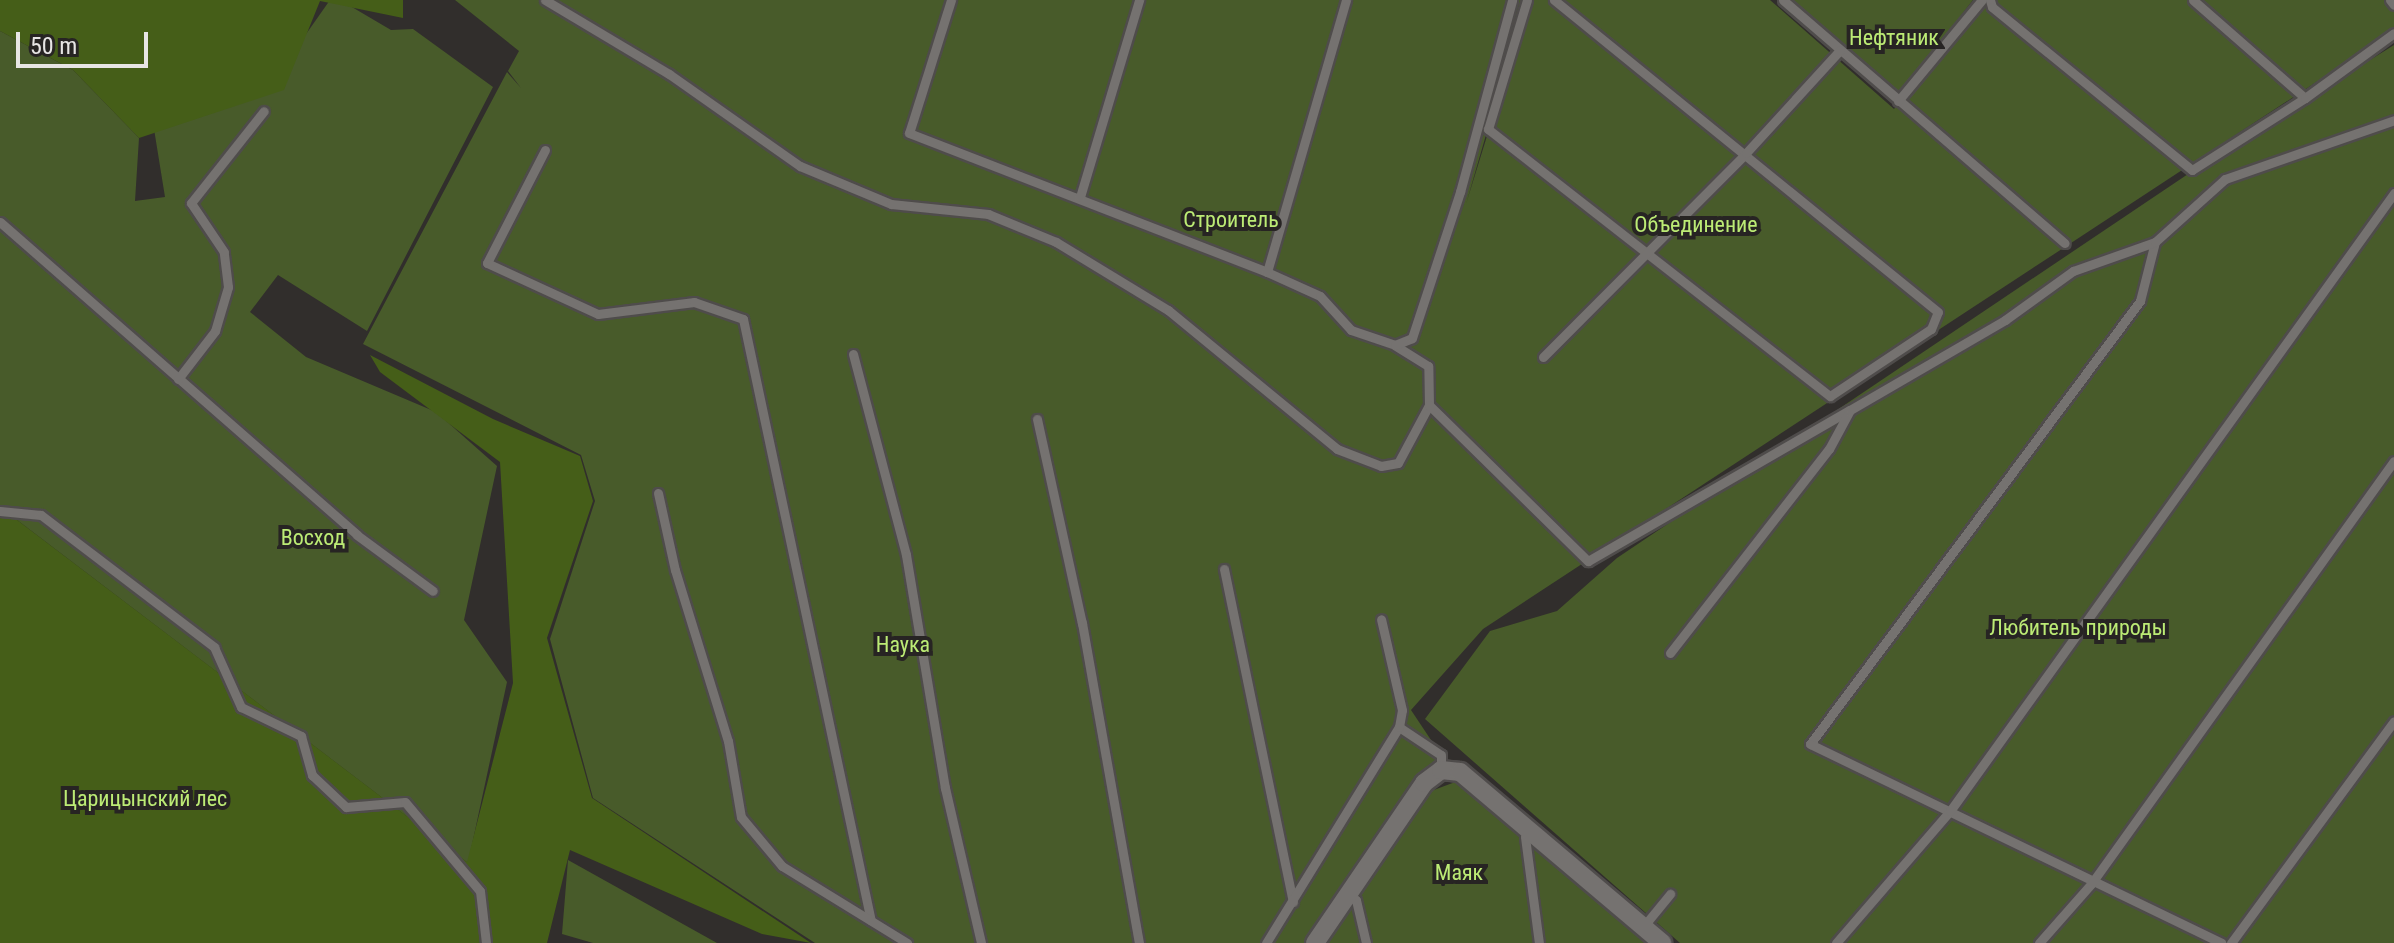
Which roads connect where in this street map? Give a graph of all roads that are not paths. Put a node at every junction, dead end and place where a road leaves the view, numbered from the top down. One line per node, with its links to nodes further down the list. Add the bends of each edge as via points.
1 (545, 0): 33 (lane, via 669,74 800,166 891,204 988,214 1056,242 1168,310 1337,449 1381,466 1398,463)
2 (951, 0): 23 (lane, via 909,133)
3 (1139, 0): 23 (lane)
4 (1346, 0): 28 (lane)
5 (1512, 0): 29 (lane, via 1460,192 1412,338)
6 (1527, 0): 27 (lane, via 1488,129)
7 (1554, 0): 21 (lane)
8 (1783, 0): 15 (lane)
9 (1982, 0): 17 (lane)
10 (1990, 0): 16 (lane, via 1992,7 2192,170)
11 (2193, 0): 16 (lane)
12 (2390, 0): 13 (lane)
13 (2394, 5)
14 (2394, 33): 16 (lane)
15 (1840, 50): 17 (lane); 21 (lane)
16 (2305, 98)
17 (1898, 101): 26 (lane)
18 (264, 111): 32 (lane, via 191,203 224,252 228,287 215,331)
19 (2394, 120): 25 (lane, via 2225,179)
20 (545, 150): 52 (lane, via 487,263 598,314 694,302 743,319)
21 (1746, 153): 27 (lane); 27 (lane, via 1938,312 1931,329 1830,396)
22 (2394, 193): 46 (lane)
23 (1080, 197): 28 (lane)
24 (0, 222): 32 (lane)
25 (2155, 242): 34 (lane, via 2073,271 2005,320); 46 (lane, via 2140,301 1810,744)
26 (2065, 243)
27 (1648, 254): 31 (lane)
28 (1267, 272): 29 (lane, via 1320,296 1351,330)
29 (1395, 345): 33 (lane, via 1428,366)
30 (853, 354): 56 (lane, via 906,555 945,788)
31 (1543, 357)
32 (178, 379): 40 (lane, via 357,535)
33 (1429, 405): 34 (lane, via 1588,561)
34 (1850, 410): 42 (lane, via 1811,474)
35 (1037, 419): 57 (lane, via 1082,623)
36 (2394, 461): 48 (lane)
37 (658, 493): 52 (lane, via 675,570 728,741 741,817 782,866)
38 (0, 511): 54 (lane, via 41,515 214,647 241,707 301,736 312,775 346,807 405,802 480,891)
39 (1224, 569): 51 (lane)
40 (433, 591)
41 (1381, 619): 44 (lane, via 1402,710)
42 (1670, 653)
43 (2394, 721): 66 (lane)
44 (1399, 727): 45 (lane, via 1441,755); 51 (lane)
45 (1441, 770): 47 (street, via 1460,772); 50 (street, via 1424,783)
46 (1950, 811): 48 (lane); 63 (lane)
47 (1531, 831): 53 (street); 61 (lane, via 1525,837)
48 (2091, 884): 64 (lane); 65 (lane)
49 (1670, 894): 53 (lane)
50 (1349, 896): 59 (street); 60 (lane, via 1356,900)
51 (1293, 902): 58 (lane)
52 (871, 921): 55 (lane)
53 (1643, 927): 62 (street)
54 (486, 943)
55 (907, 943)
56 (981, 943)
57 (1139, 943)
58 (1266, 943)
59 (1315, 943)
60 (1366, 943)
61 (1539, 943)
62 (1662, 943)
63 (1836, 943)
64 (2039, 943)
65 (2221, 943)
66 (2231, 943)

